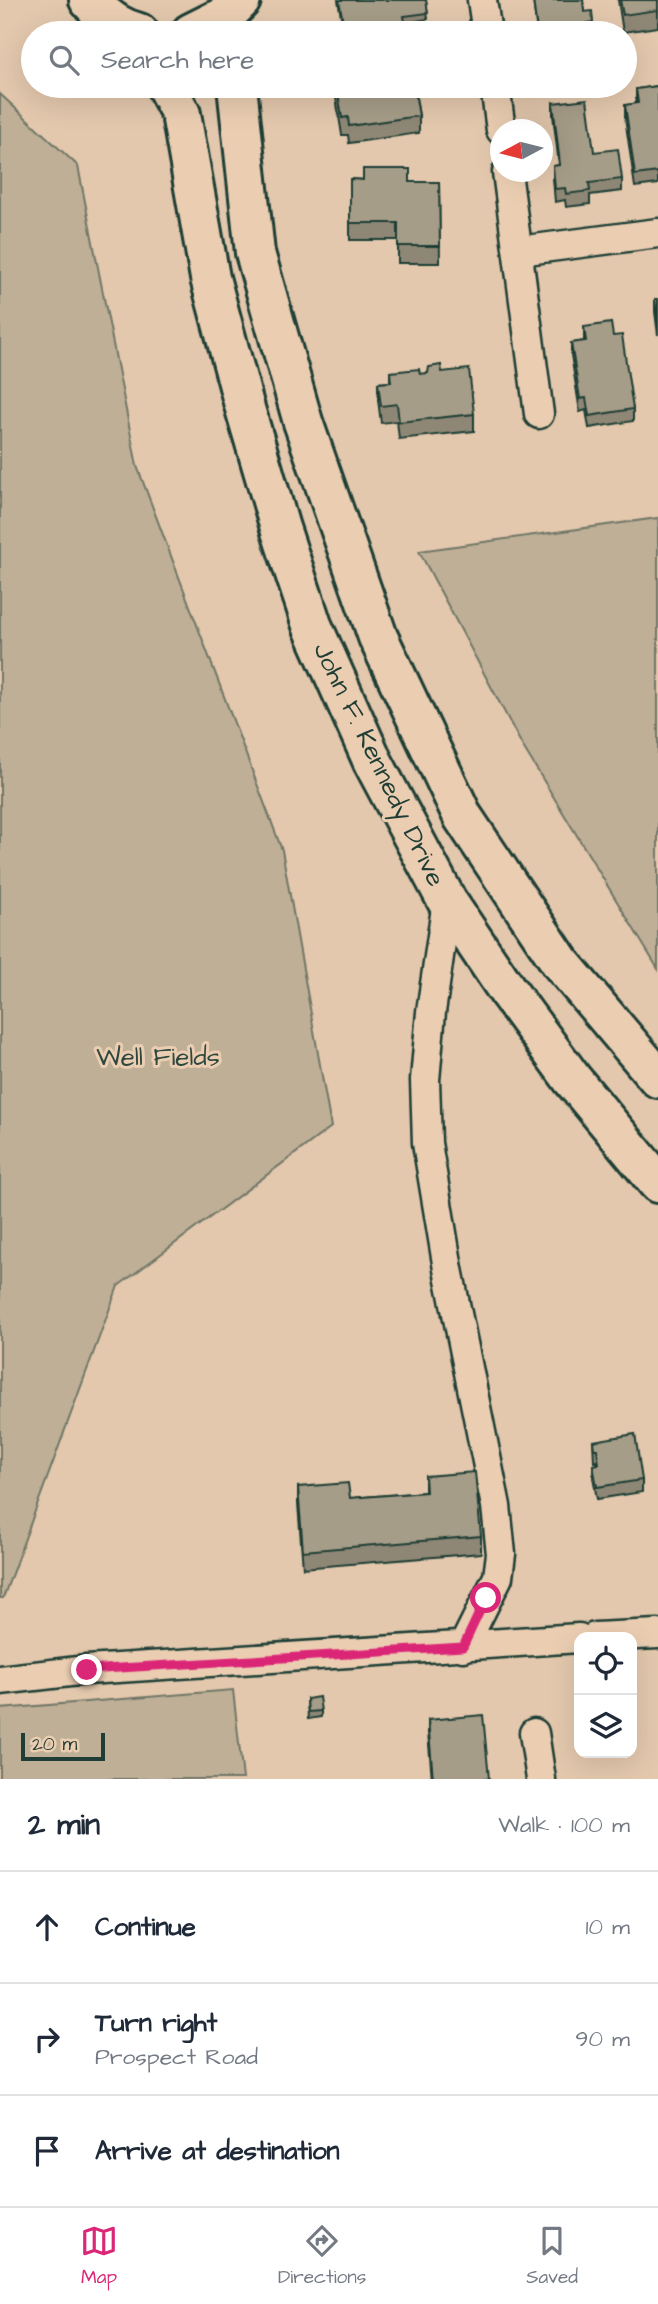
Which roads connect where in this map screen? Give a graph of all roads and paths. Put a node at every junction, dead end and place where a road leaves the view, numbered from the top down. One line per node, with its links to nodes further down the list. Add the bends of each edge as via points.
1 (89, 0): 4 (highway)
2 (241, 0): 5 (highway); 6 (highway)
3 (482, 0): 7 (street)
4 (114, 21)
5 (215, 21)
6 (238, 21)
7 (485, 21)
8 (172, 98): 16 (highway, John F. Kennedy Drive, via 181,114 210,278 312,625 373,762)
9 (238, 98): 17 (highway, John F. Kennedy Drive, via 255,253 303,422 378,637 463,817 560,962)
10 (497, 98): 11 (street)
11 (500, 119)
12 (509, 182): 14 (street)
13 (658, 233): 14 (street)
14 (519, 251): 15 (street)
15 (539, 414)
16 (447, 901): 18 (highway, John F. Kennedy Drive, via 572,1079); 22 (street, via 425,1080 427,1143 496,1506 500,1554 498,1577)
17 (658, 1078)
18 (658, 1183)
19 (658, 1634): 20 (street)
20 (637, 1635)
21 (574, 1638): 22 (street)
22 (463, 1647): 23 (street, via 87,1670)
23 (0, 1680)
24 (534, 1733): 25 (street)
25 (541, 1779)

